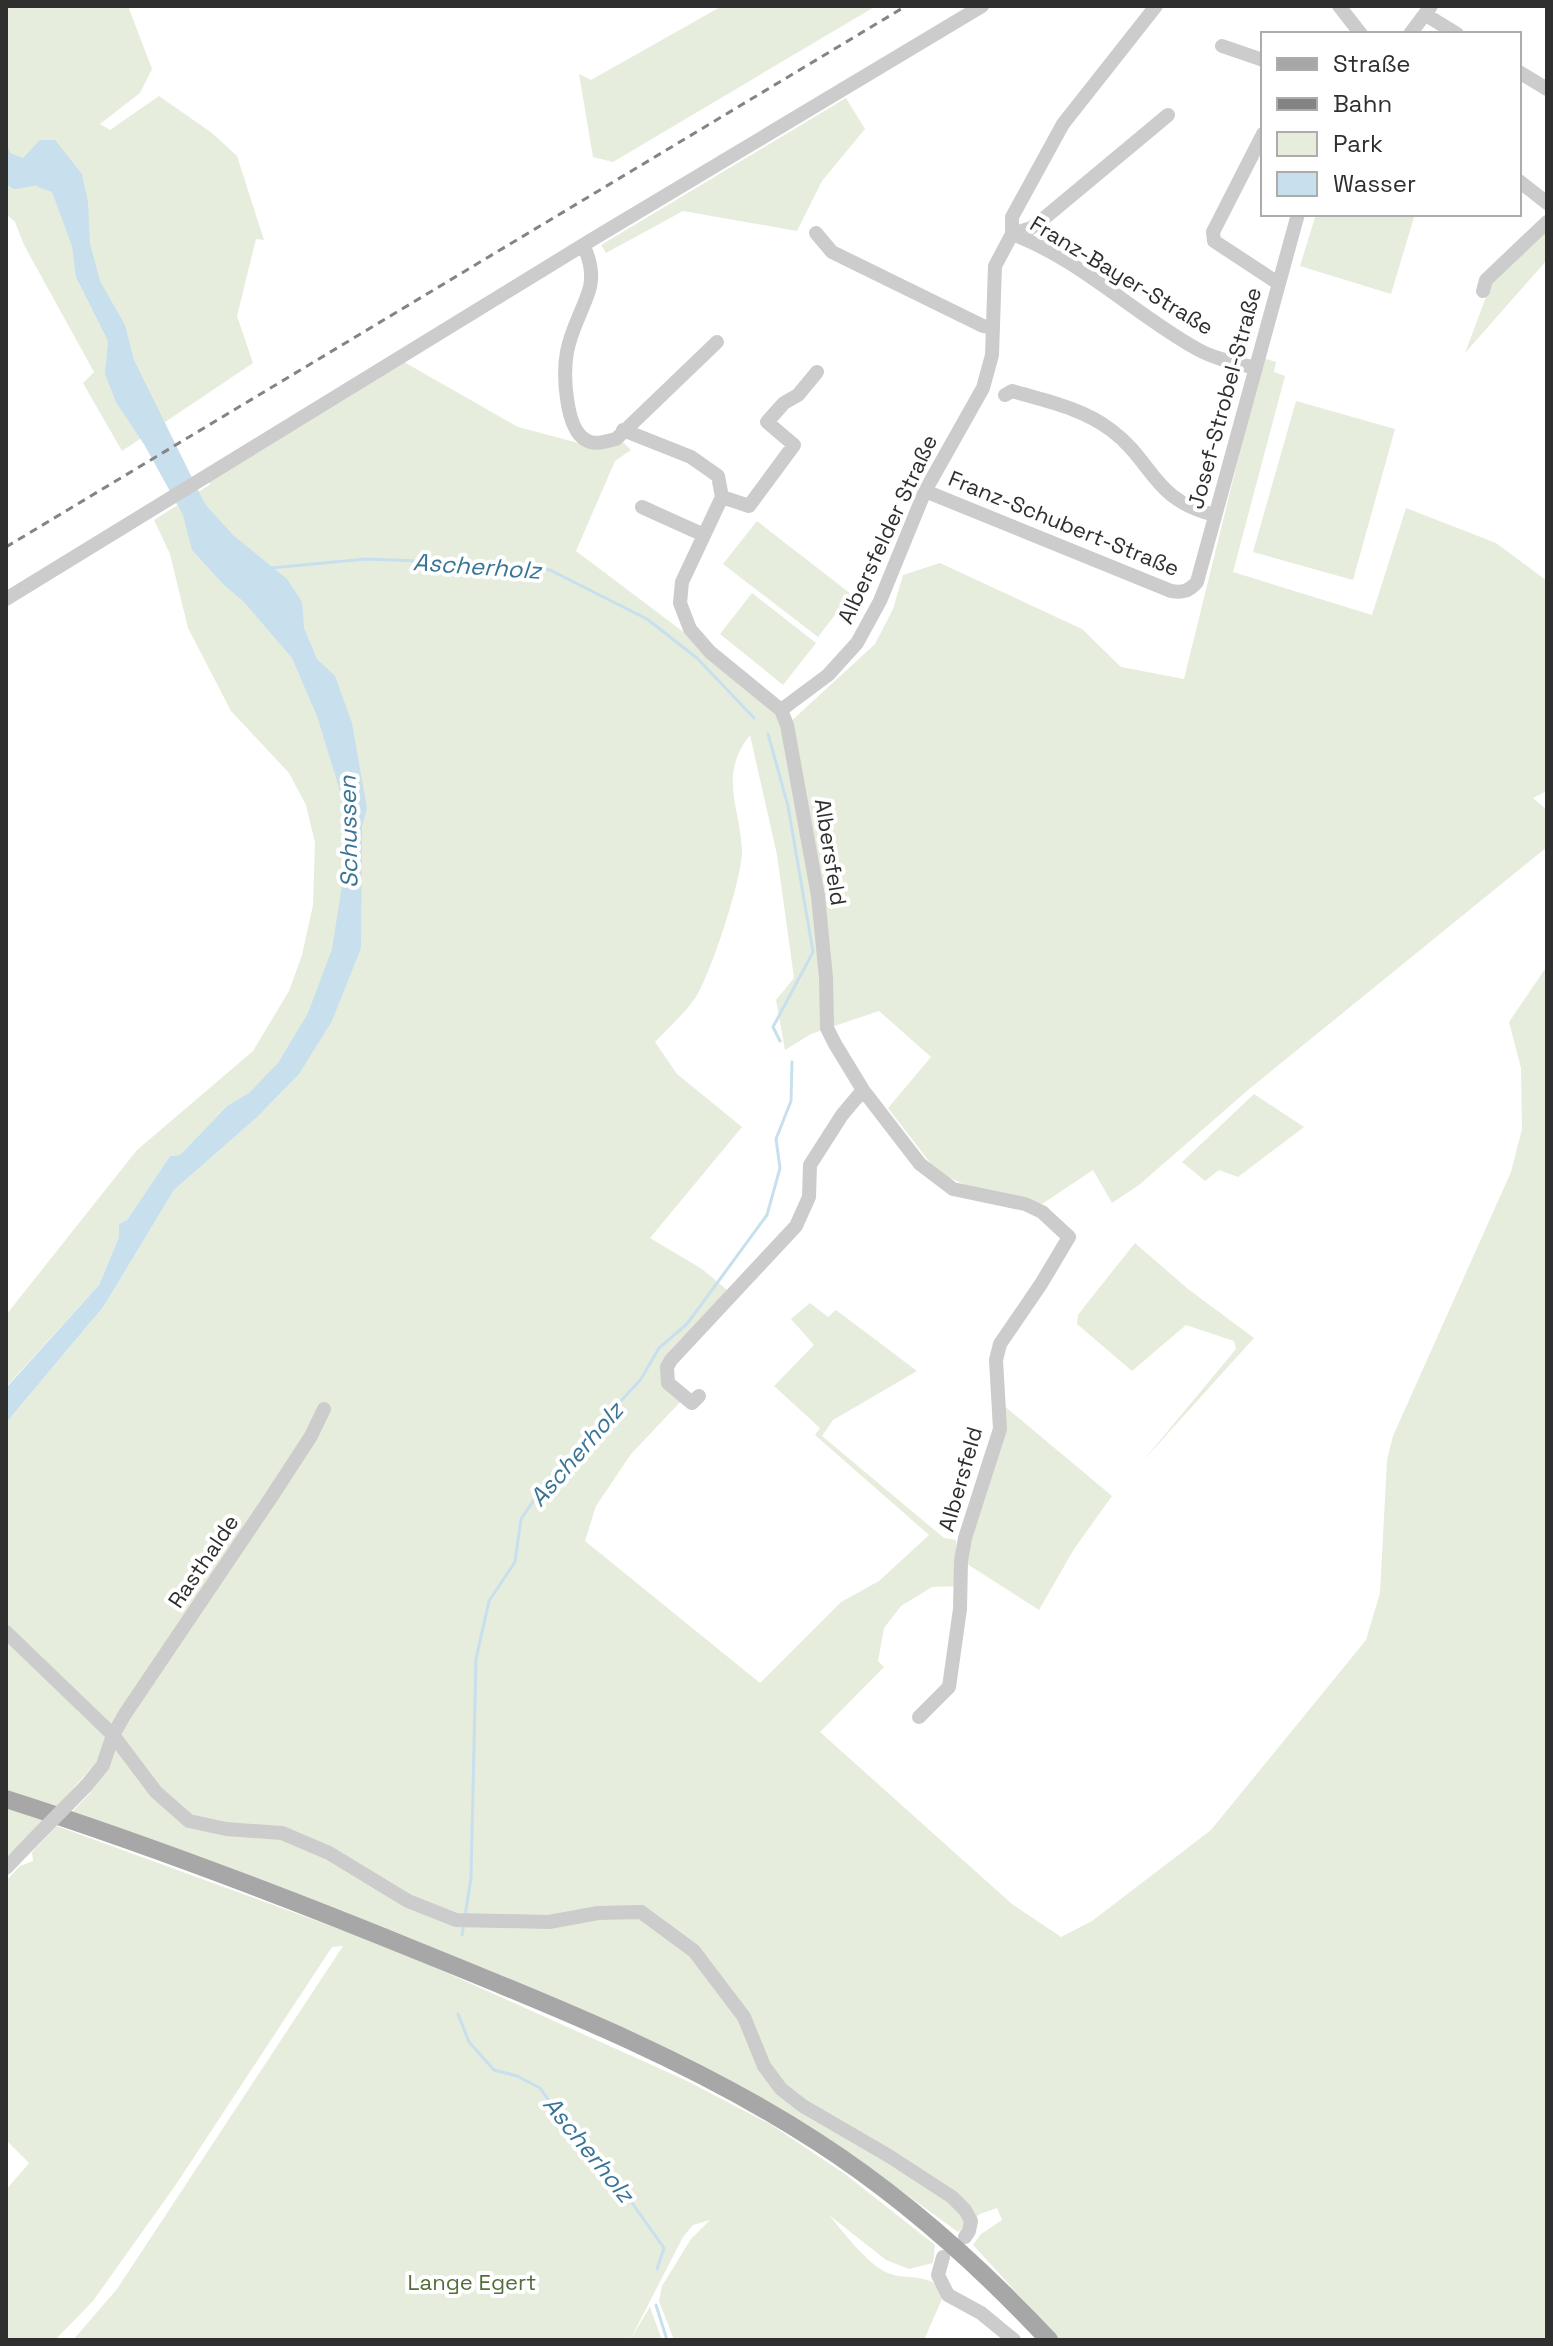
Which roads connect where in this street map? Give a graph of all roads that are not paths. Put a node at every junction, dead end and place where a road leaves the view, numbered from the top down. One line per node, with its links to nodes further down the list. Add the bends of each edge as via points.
1 (982, 6): 20 (street)
2 (1156, 6): 19 (street, Albersfelder Straße, via 1063,124 1012,217)
3 (1339, 6): 5 (street)
4 (1429, 10): 6 (street); 7 (street)
5 (1359, 32)
6 (1412, 32)
7 (1455, 32)
8 (1222, 46): 9 (street)
9 (1261, 59)
10 (1521, 73): 11 (street)
11 (1547, 89)
12 (1168, 115): 19 (street, via 1031,228)
13 (1261, 138): 21 (street, via 1213,232 1214,241)
14 (1521, 183): 15 (street)
15 (1547, 203)
16 (1297, 216): 21 (street, Josef-Strobel-Straße)
17 (1547, 222): 22 (street, via 1486,280)
18 (816, 233): 23 (street, via 832,252)
19 (1012, 234): 23 (street, Albersfelder Straße, via 995,266); 25 (street, Franz-Bayer-Straße, via 1078,270 1197,349)
20 (583, 245): 28 (street, via 590,285 567,353 572,421 588,442 616,439); 35 (street)
21 (1278, 283): 25 (street, Josef-Strobel-Straße)
22 (1483, 291)
23 (993, 328): 29 (street, Albersfelder Straße, via 983,388)
24 (717, 342): 28 (street)
25 (1256, 368): 32 (street, Josef-Strobel-Straße)
26 (817, 372): 30 (street, via 767,422 794,445 749,506)
27 (1005, 395): 32 (street, via 1012,391 1094,419 1114,432 1181,504)
28 (623, 430): 30 (street, via 691,457 718,476)
29 (925, 491): 34 (street, Franz-Schubert-Straße, via 1171,591); 36 (street, Albersfelder Straße, via 857,643 828,675)
30 (722, 497): 33 (street)
31 (642, 507): 33 (street)
32 (1215, 515): 34 (street, Josef-Strobel-Straße, via 1197,582)
33 (704, 535): 36 (street, via 682,582 680,603 690,629)
34 (1187, 590)
35 (6, 599)
36 (781, 710): 37 (street, Albersfeld, via 818,896 827,1028)
37 (863, 1090): 38 (street, via 810,1165 809,1197 796,1226 667,1367 668,1383 692,1403); 41 (street, Albersfeld, via 920,1164 953,1189 1025,1204 1069,1237 1000,1344 1000,1429 965,1538 949,1687)
38 (699, 1396)
39 (324, 1409): 42 (street, Rasthalde)
40 (6, 1632): 42 (street)
41 (919, 1717)
42 (113, 1735): 44 (street, Rasthalde, bridge, via 103,1765); 45 (street, via 156,1792 189,1821 282,1833 329,1853 408,1901 456,1920 549,1922 641,1912 694,1951 744,2017 764,2066 781,2089 952,2197 971,2221)
43 (6, 1799): 48 (main road, via 364,1929 576,2017 703,2077 814,2140 885,2189 974,2263)
44 (6, 1868)
45 (965, 2237)
46 (943, 2257): 47 (street, via 938,2275 948,2295)
47 (1014, 2340)
48 (1049, 2340)

